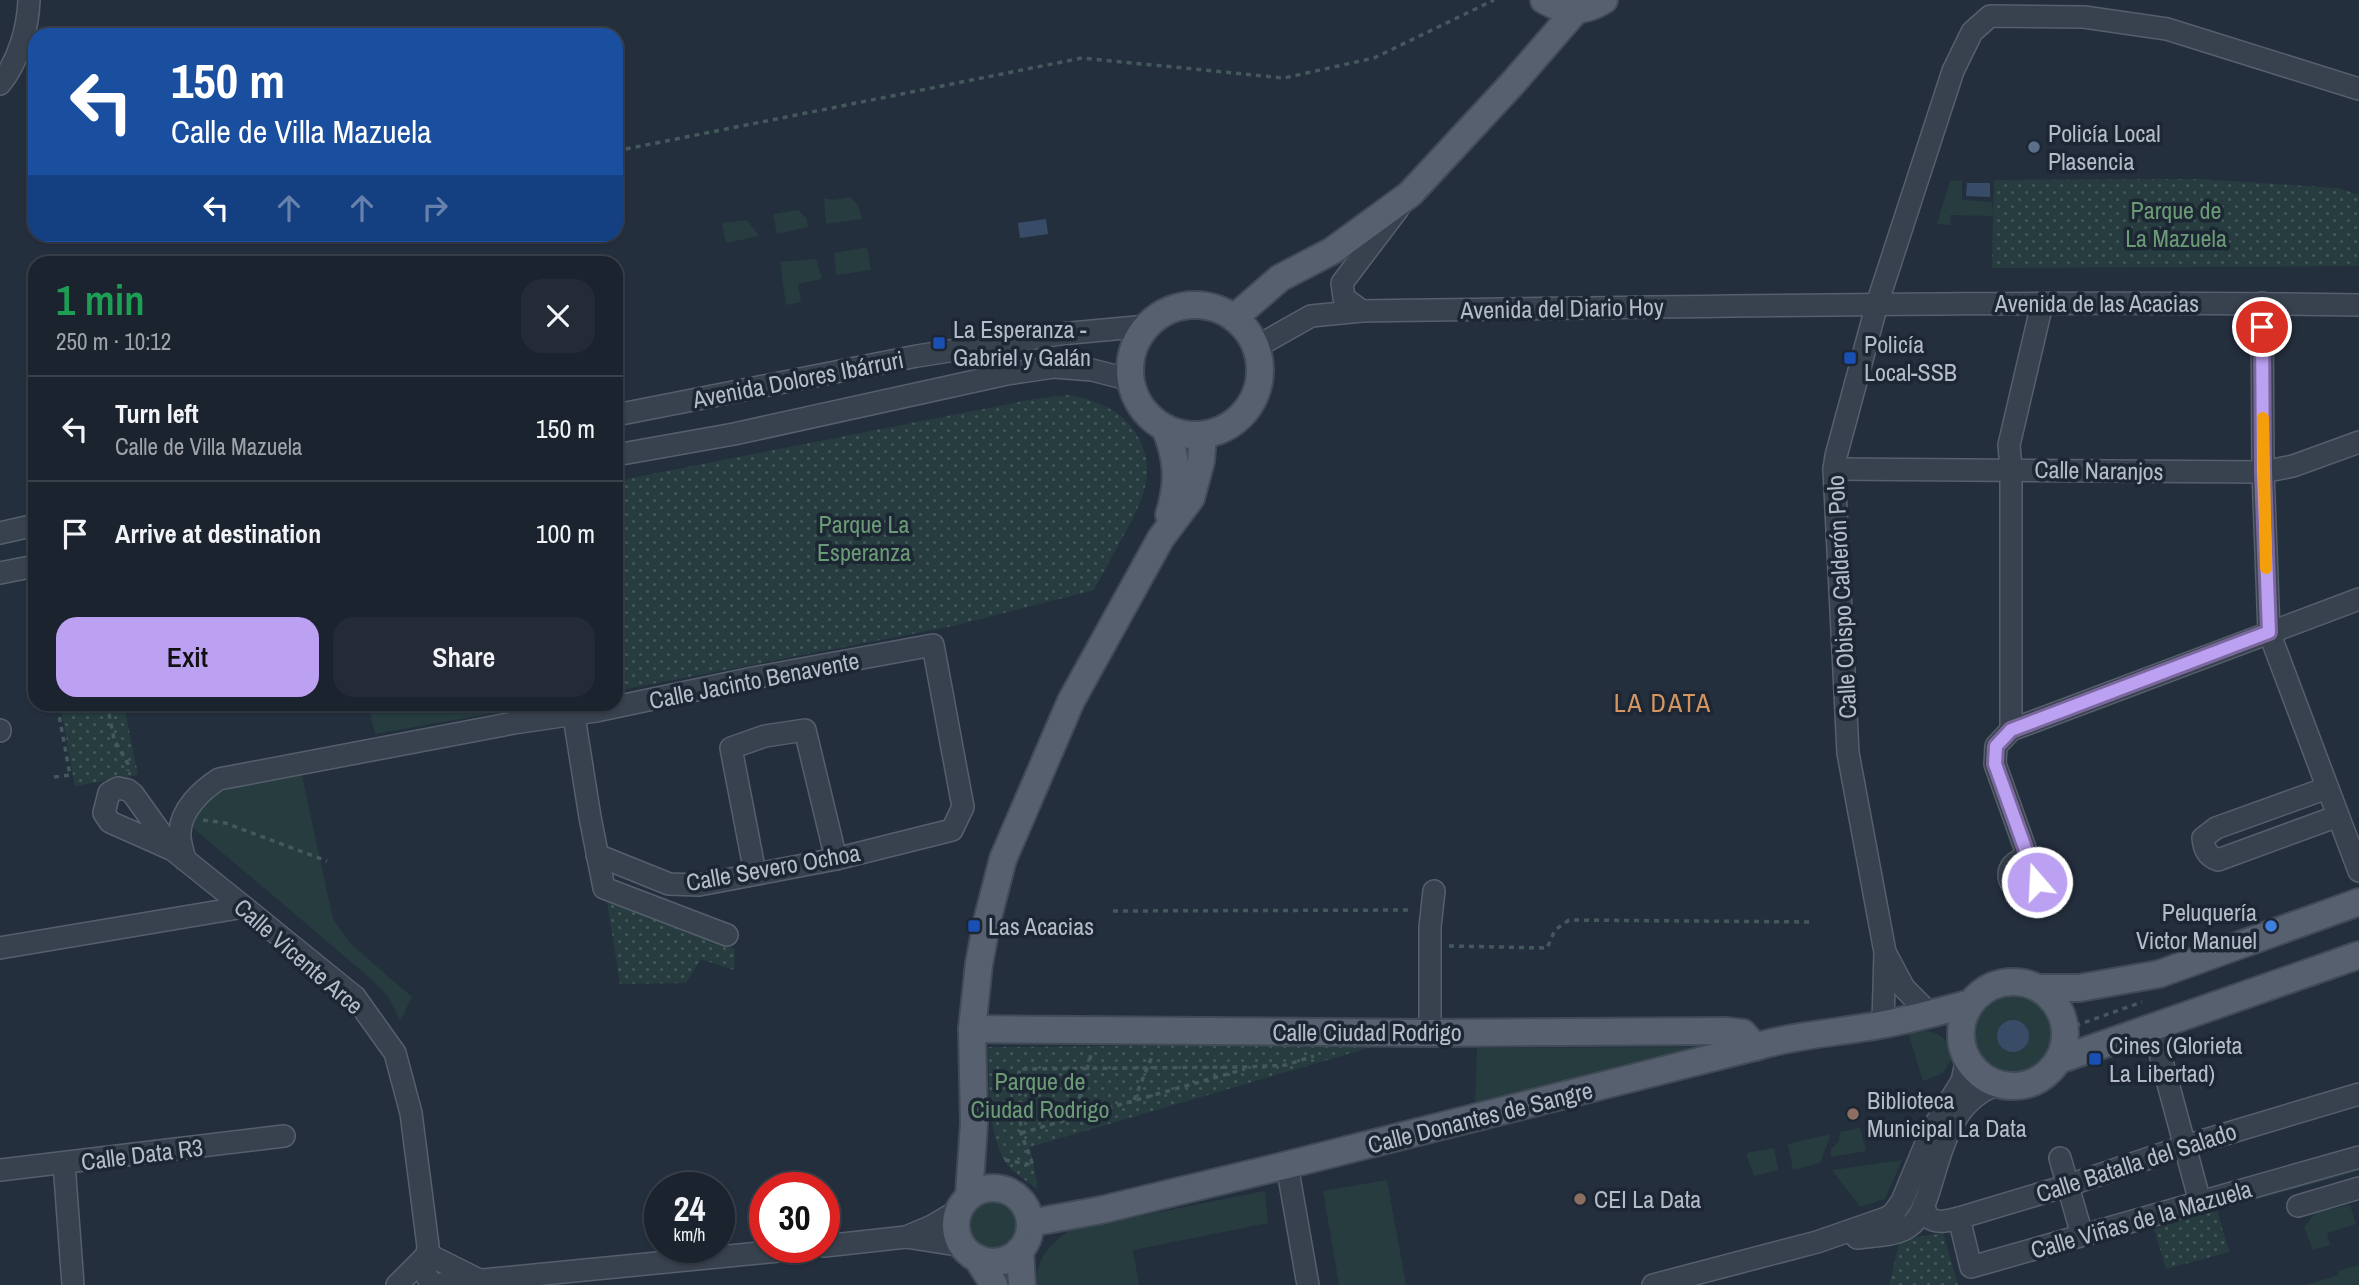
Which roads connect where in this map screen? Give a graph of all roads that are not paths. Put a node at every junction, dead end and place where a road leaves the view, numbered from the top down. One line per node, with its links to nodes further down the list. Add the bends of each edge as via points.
1 (29, 0): 6 (street, via 19,49)
2 (1604, 0): 4 (main road)
3 (1545, 1): 4 (main road); 5 (main road)
4 (1577, 9): 5 (main road)
5 (1538, 53): 8 (main road)
6 (0, 84)
7 (2359, 89): 10 (street, Calle Obispo Calderón Polo, via 2166,29 2084,17 1990,16 1972,32 1953,72)
8 (1410, 194): 13 (street, via 1342,283 1344,298); 14 (main road, via 1332,251 1280,278)
9 (2262, 303): 11 (street, Avenida de las Acacias); 12 (street, Avenida de las Acacias); 25 (street)
10 (1877, 304): 11 (street, Avenida de las Acacias); 13 (street, Avenida del Diario Hoy); 23 (street, Calle Obispo Calderón Polo)
11 (2042, 304): 24 (street, via 2009,445)
12 (2359, 305)
13 (1362, 311): 16 (street, Avenida del Diario Hoy, via 1311,316)
14 (1234, 318): 15 (main road, via 1217,309 1180,307); 16 (main road)
15 (1147, 326): 17 (main road, via 1131,361); 18 (street, Avenida Dolores Ibárruri, via 917,356)
16 (1256, 347): 20 (main road, via 1261,366 1251,404 1222,430)
17 (1131, 380): 19 (main road, via 1137,400); 22 (street, Avenida Dolores Ibárruri, via 1054,367)
18 (623, 414)
19 (1166, 428): 20 (main road, via 1184,435); 28 (main road, via 1177,481)
20 (1203, 435): 28 (main road, via 1191,498)
21 (2359, 442): 25 (street, Calle Naranjos)
22 (623, 454)
23 (1834, 469): 24 (street, Calle Naranjos); 51 (street, Calle Obispo Calderón Polo, via 1848,753)
24 (2011, 469): 25 (street, Calle Naranjos); 36 (street)
25 (2263, 472): 32 (street)
26 (28, 527): 27 (street)
27 (0, 533)
28 (1161, 538): 58 (main road, via 1071,701 1003,859 986,921)
29 (28, 567): 30 (street)
30 (0, 573)
31 (2359, 599): 32 (street)
32 (2269, 632): 36 (street); 37 (street)
33 (623, 705): 39 (street, Calle Jacinto Benavente, via 933,645 963,807)
34 (565, 711): 40 (street, Calle Jacinto Benavente, via 219,779 183,817)
35 (573, 711): 41 (street)
36 (2011, 730): 43 (street, via 1996,746 1995,764)
37 (2327, 788): 38 (street); 38 (street, via 2216,828 2203,838 2204,846 2210,857 2218,860)
38 (2338, 816): 44 (street)
39 (952, 830): 42 (street, Calle Severo Ochoa)
40 (179, 855): 48 (street, Calle Vicente Arce)
41 (597, 855): 45 (street, Calle Severo Ochoa, via 669,884 699,885); 49 (street, via 604,888)
42 (836, 859): 45 (street, Calle Severo Ochoa); 45 (street, via 805,730 765,736 731,748)
43 (2030, 862)
44 (2359, 871)
45 (755, 873)
46 (1433, 901): 60 (street)
47 (2359, 902): 53 (main road, via 2159,974 2079,988)
48 (244, 907): 50 (street); 89 (street, Calle Vicente Arce, via 355,998 395,1053 411,1113)
49 (727, 935)
50 (0, 948)
51 (1885, 952): 55 (street, Calle Obispo Calderón Polo, via 1904,988); 56 (street, Calle Obispo Calderón Polo)
52 (2359, 955): 57 (main road)
53 (2039, 988): 54 (main road, via 2003,983 1981,992); 63 (main road, via 2062,1012 2065,1045)
54 (1971, 1003): 55 (main road, Calle Donantes de Sangre); 59 (main road)
55 (1931, 1014): 56 (main road, Calle Donantes de Sangre); 59 (main road)
56 (1883, 1023): 61 (main road, Calle Donantes de Sangre, via 1788,1037)
57 (2153, 1028): 63 (main road); 68 (street)
58 (972, 1029): 60 (main road, Calle Ciudad Rodrigo); 66 (main road)
59 (1961, 1031): 62 (main road)
60 (1430, 1033): 61 (main road, Calle Ciudad Rodrigo, via 1725,1031 1743,1033)
61 (1755, 1047): 72 (main road, Calle Donantes de Sangre)
62 (1967, 1058): 64 (main road, via 1978,1073); 85 (street, via 1962,1081 1931,1131 1893,1214)
63 (2059, 1060): 64 (main road, via 2036,1081)
64 (2001, 1084): 79 (street, via 1979,1092 1963,1106 1946,1139)
65 (2359, 1094): 68 (street, Calle Batalla del Salado)
66 (974, 1123): 76 (main road); 78 (main road)
67 (284, 1136): 71 (street, Calle Data R3)
68 (2185, 1146): 74 (street, Calle Batalla del Salado); 77 (street)
69 (2359, 1157): 77 (street, Calle Viñas de la Mazuela)
70 (2060, 1158): 74 (street)
71 (64, 1163): 73 (street, Calle Data R3); 92 (street)
72 (1287, 1166): 82 (main road, Calle Donantes de Sangre); 97 (street)
73 (0, 1170)
74 (2069, 1185): 81 (street, Calle Batalla del Salado); 83 (street)
75 (2359, 1188): 80 (street)
76 (1000, 1189): 78 (main road, via 979,1190); 82 (main road, via 1026,1207)
77 (2200, 1202): 83 (street, Calle Viñas de la Mazuela)
78 (964, 1203): 84 (street, via 932,1226); 88 (main road, via 956,1223 957,1235)
79 (1924, 1204): 81 (street, Calle Batalla del Salado, via 1931,1220); 85 (street, via 1918,1218 1903,1230)
80 (2298, 1206)
81 (1959, 1218): 83 (street, Calle Viñas de la Mazuela, via 1971,1267)
82 (1030, 1223): 87 (main road)
83 (2082, 1236)
84 (906, 1237): 86 (street); 88 (street)
85 (1817, 1242): 98 (street)
86 (840, 1244)
87 (1020, 1250): 88 (main road, via 998,1261 985,1261); 96 (main road)
88 (970, 1252): 95 (main road)
89 (429, 1253): 91 (street); 93 (street); 94 (street, Calle Vicente Arce, via 436,1270)
90 (749, 1254): 91 (street)
91 (479, 1280): 94 (street)
92 (73, 1285)
93 (397, 1285)
94 (431, 1285)
95 (994, 1285)
96 (1022, 1285)
97 (1308, 1285)
98 (1653, 1285)

